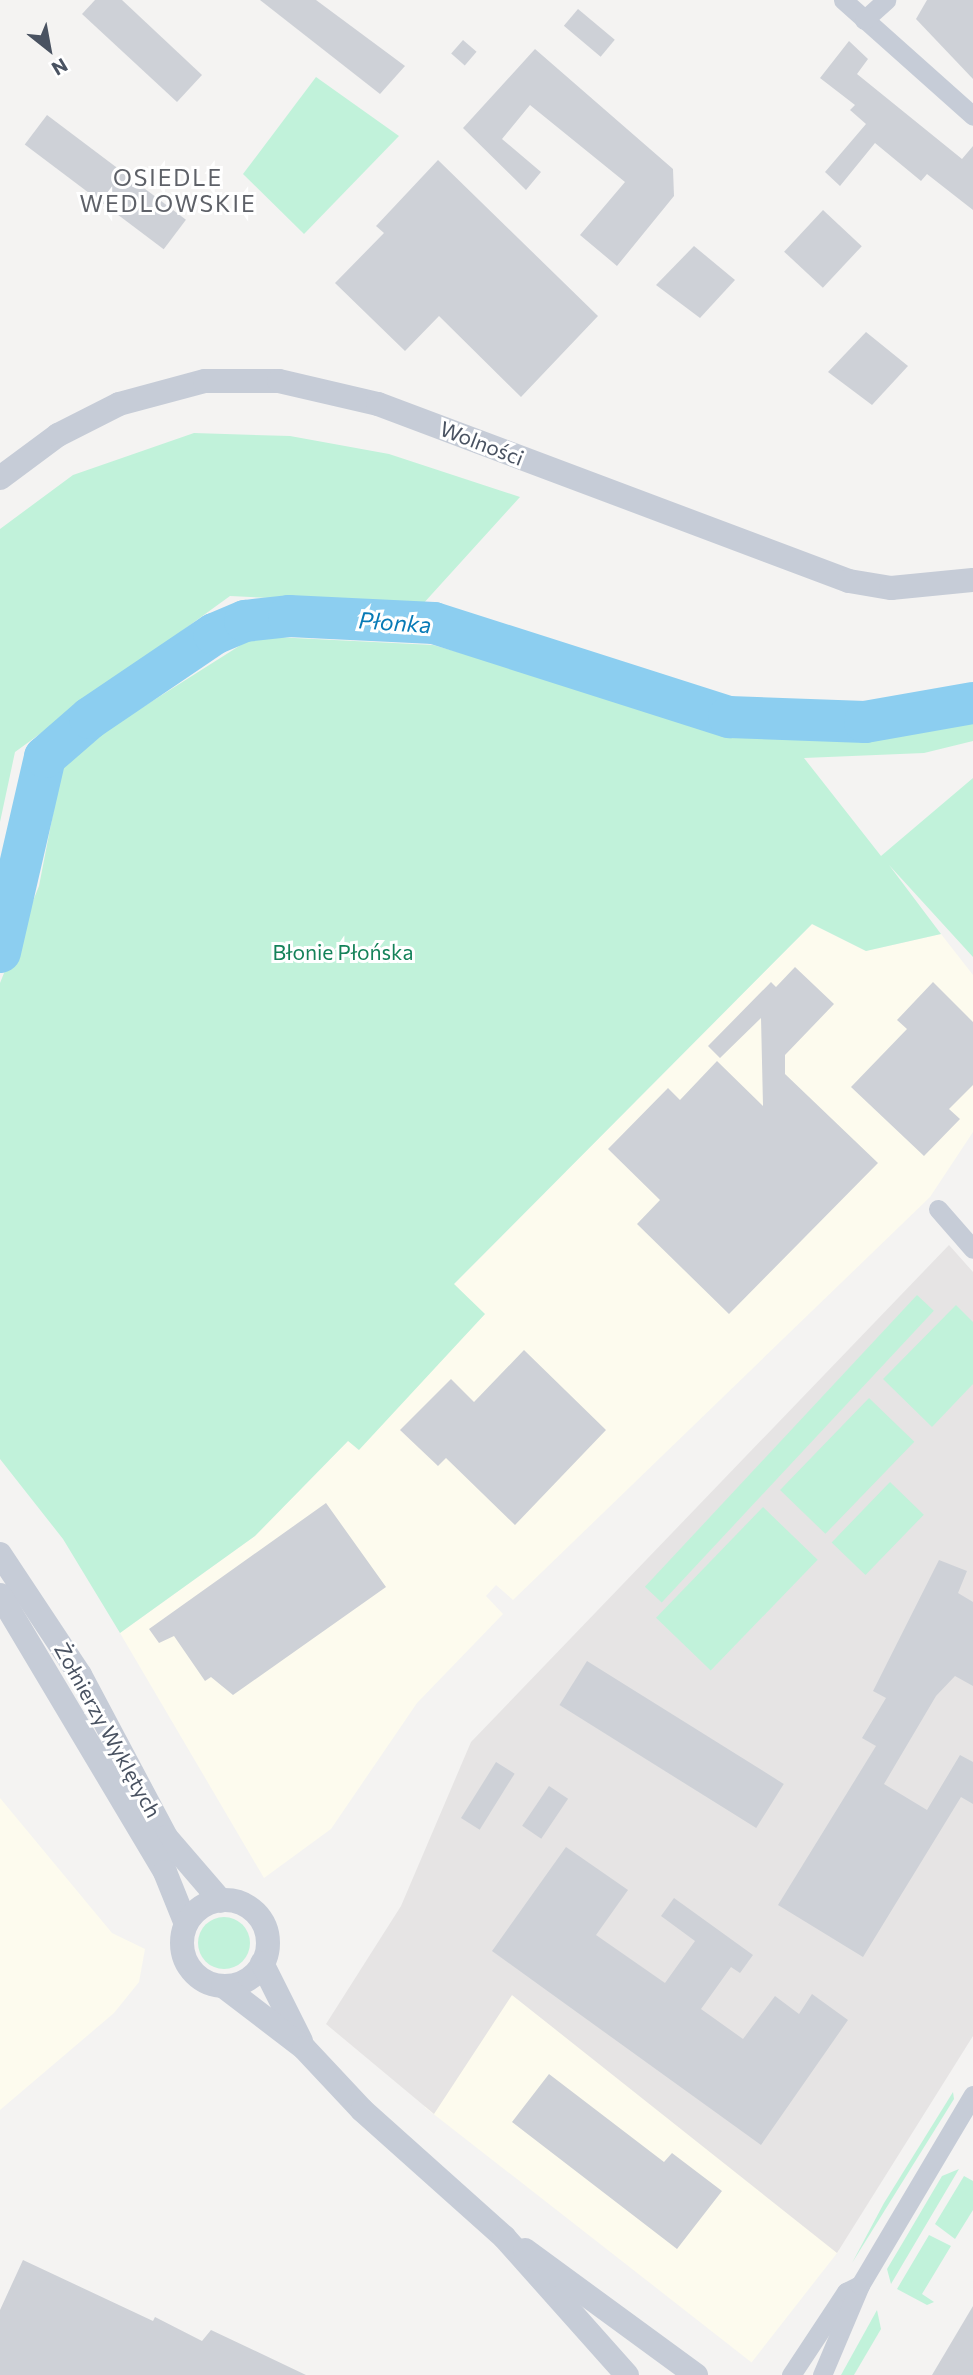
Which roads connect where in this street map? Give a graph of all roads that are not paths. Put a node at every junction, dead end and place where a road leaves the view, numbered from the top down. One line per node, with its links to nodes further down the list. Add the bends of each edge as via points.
1 (844, 0): 3 (street)
2 (887, 0): 3 (street)
3 (864, 20): 4 (street)
4 (973, 116)
5 (0, 478): 6 (street, Wolności, via 58,435 119,404 205,382 279,380 378,404 849,581 891,588)
6 (973, 580)
7 (938, 1209): 8 (street)
8 (973, 1249)
9 (0, 1554): 11 (street, Żołnierzy Wyklętych, via 80,1675 166,1837)
10 (0, 1595): 12 (street, Żołnierzy Wyklętych, via 165,1872)
11 (221, 1901): 12 (street, via 206,1904); 13 (street, via 234,1901 258,1916 268,1941)
12 (186, 1924): 14 (street, via 187,1965)
13 (262, 1963): 14 (street, via 249,1979); 15 (street)
14 (223, 1986): 15 (street)
15 (304, 2048): 17 (street, via 362,2110)
16 (973, 2095): 18 (street)
17 (504, 2237): 19 (street); 20 (street, via 572,2279)
18 (860, 2285): 21 (street, via 846,2292); 22 (street)
19 (628, 2375)
20 (696, 2375)
21 (791, 2375)
22 (822, 2375)

